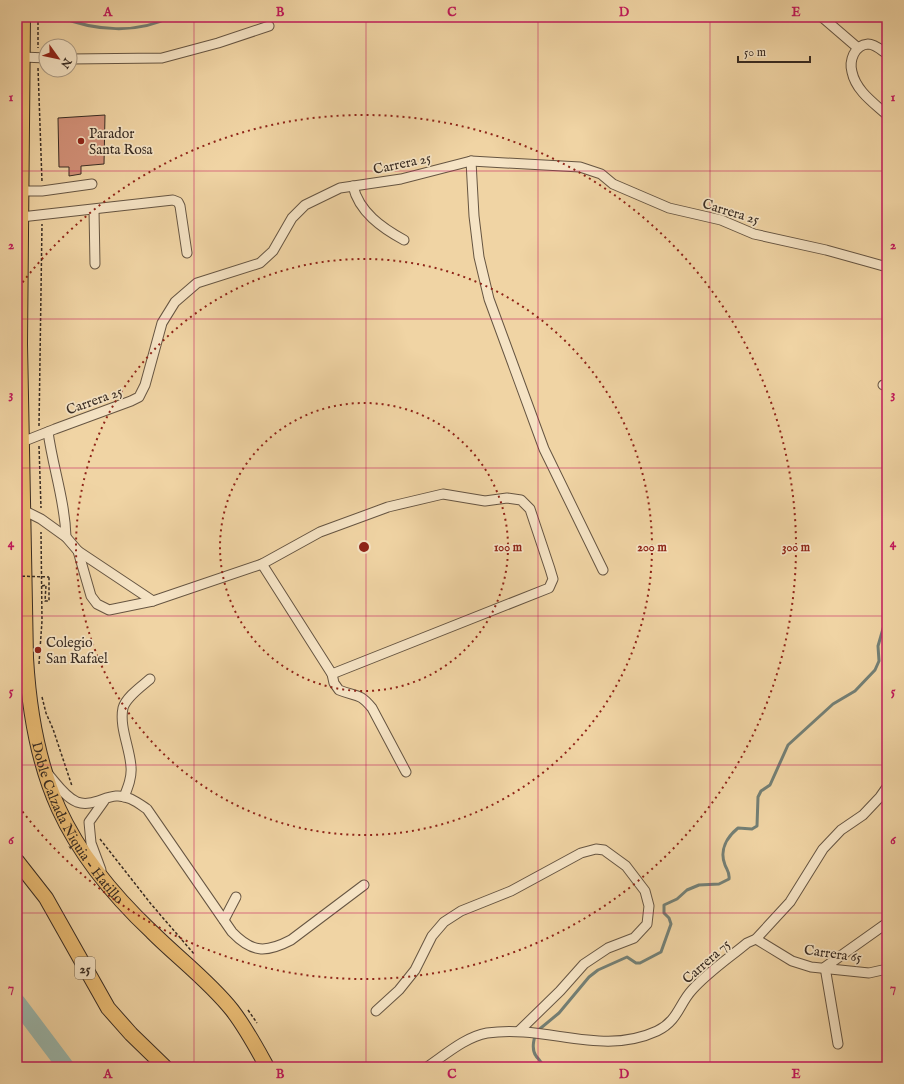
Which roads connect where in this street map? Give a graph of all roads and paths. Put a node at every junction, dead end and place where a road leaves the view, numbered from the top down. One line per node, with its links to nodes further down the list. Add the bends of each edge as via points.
1 (23, 17): 6 (highway, Doble Calzada Niquia - Hatillo)
2 (822, 17): 4 (street)
3 (269, 26): 8 (street, via 162,58)
4 (858, 48): 5 (street, via 868,44 877,46); 9 (street, via 851,59 852,73 864,94)
5 (887, 54)
6 (23, 57): 7 (street); 13 (highway, Doble Calzada Niquia - Hatillo)
7 (38, 58)
8 (78, 59)
9 (887, 115)
10 (471, 161): 12 (street, Carrera 25, via 401,179); 18 (street, Carrera 25, via 580,167 600,174 613,184 669,208 721,220 754,234); 26 (street, via 479,257 490,299 544,449)
11 (92, 184): 13 (street, via 42,191)
12 (353, 186): 15 (street, via 357,197 377,223); 20 (street, Carrera 25, via 340,188 305,205 292,218 273,251 260,263 197,283 175,302 162,324 139,397)
13 (20, 205): 14 (street); 19 (highway, Doble Calzada Niquia - Hatillo)
14 (94, 210): 16 (street, via 173,200 178,202); 17 (street)
15 (404, 240)
16 (187, 253)
17 (94, 264)
18 (887, 267)
19 (19, 296): 21 (highway, Doble Calzada Niquia - Hatillo)
20 (48, 432): 21 (street, Carrera 25); 23 (street, via 63,497)
21 (22, 442): 22 (highway, Doble Calzada Niquia - Hatillo)
22 (23, 510): 23 (street); 32 (highway, Doble Calzada Niquia - Hatillo, via 28,694)
23 (66, 537): 24 (street)
24 (78, 551): 29 (street); 29 (street, via 91,596 97,604 109,610)
25 (262, 564): 29 (street); 30 (street); 30 (street, via 320,532 388,507 443,494 485,501 507,498 521,500 530,509 553,579 549,588)
26 (603, 570)
27 (17, 576): 28 (path, bridge, via 48,577 49,601 46,601 46,586)
28 (42, 586)
29 (153, 601)
30 (332, 674): 33 (street, via 334,684 339,690 357,694 372,708)
31 (150, 679): 35 (street, via 133,694 123,708 131,767)
32 (42, 766): 36 (street, via 59,787 77,802); 38 (highway, Doble Calzada Niquia - Hatillo, via 65,825)
33 (406, 772)
34 (887, 787): 43 (street, Carrera 75, via 863,815 841,830 823,849 790,902)
35 (124, 797): 36 (street, via 115,796); 41 (street, via 147,809)
36 (104, 800): 38 (street, via 89,822 91,843)
37 (17, 861): 49 (highway, 25, via 46,898 108,1008)
38 (105, 884): 50 (highway, Doble Calzada Niquia - Hatillo, via 232,1010 252,1038)
39 (364, 885): 41 (street, via 291,940 272,949 254,948 241,941)
40 (236, 898): 41 (street)
41 (224, 920)
42 (887, 923): 44 (street)
43 (756, 939): 44 (street, Carrera 65, via 792,961 811,967); 47 (street, Carrera 75, via 747,943 692,990 674,1018 659,1030 631,1041 612,1043)
44 (825, 967): 45 (street, Carrera 65, via 869,973); 48 (street)
45 (887, 969)
46 (376, 1011): 47 (street, via 399,990 415,970 432,936 444,922 511,891 581,853 596,849 604,850 626,866 645,891 649,906 647,924 634,938 608,948 584,964)
47 (519, 1031): 51 (street, Carrera 75, via 486,1033 460,1044)
48 (838, 1044)
49 (165, 1067)
50 (266, 1067)
51 (427, 1067)

